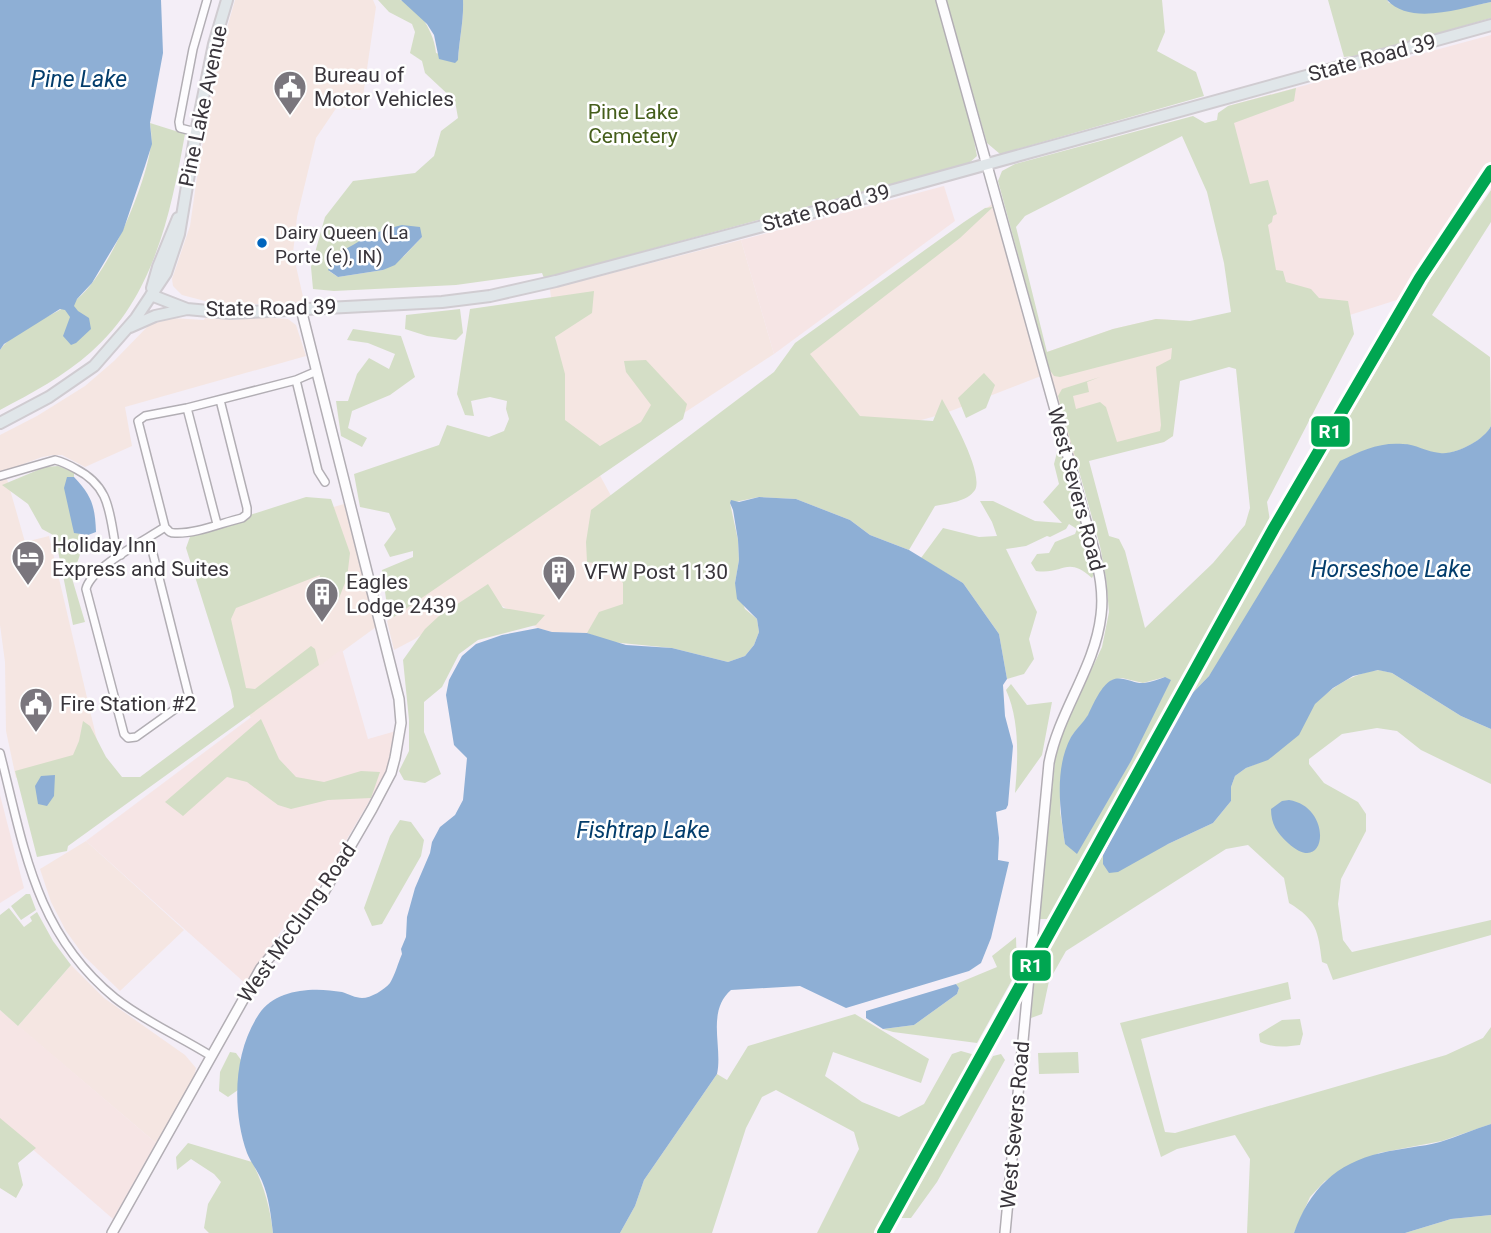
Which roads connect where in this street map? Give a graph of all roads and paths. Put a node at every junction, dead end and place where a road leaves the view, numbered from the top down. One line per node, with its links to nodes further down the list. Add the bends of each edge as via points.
1 (207, 0): 5 (street, via 179,122 180,128)
2 (227, 0): 5 (main road, Pine Lake Avenue)
3 (941, 0): 6 (street, West Severs Road)
4 (1491, 25): 6 (main road, State Road 39)
5 (196, 132): 7 (main road, Pine Lake Avenue, via 181,213)
6 (988, 164): 9 (main road, State Road 39, via 516,291 442,302); 25 (street, West Severs Road, via 1094,550 1102,596 1094,649 1055,735 1049,763)
7 (151, 295): 8 (main road, State Road 39); 10 (main road, Pine Lake Avenue)
8 (187, 309): 9 (main road, State Road 39, via 230,313); 10 (main road)
9 (301, 309): 11 (street, West McClung Road)
10 (128, 328): 15 (main road, Pine Lake Avenue, via 67,386)
11 (317, 371): 12 (street); 23 (street, West McClung Road, via 399,699 399,741 390,773 333,877 261,968)
12 (296, 380): 13 (street); 17 (street, via 318,471)
13 (219, 400): 14 (street); 18 (street, via 247,514)
14 (187, 408): 18 (street); 19 (street, via 138,421)
15 (0, 423)
16 (0, 477): 21 (street, via 55,460 93,478 105,498)
17 (325, 482)
18 (218, 524): 19 (street, via 174,533)
19 (165, 527): 20 (street)
20 (149, 538): 21 (street); 21 (street, via 189,696 132,738 124,734 86,589 94,576)
21 (121, 555)
22 (0, 753): 23 (street, via 34,883 64,943 117,999)
23 (211, 1056): 24 (street, West McClung Road)
24 (112, 1233)
25 (1005, 1233)

